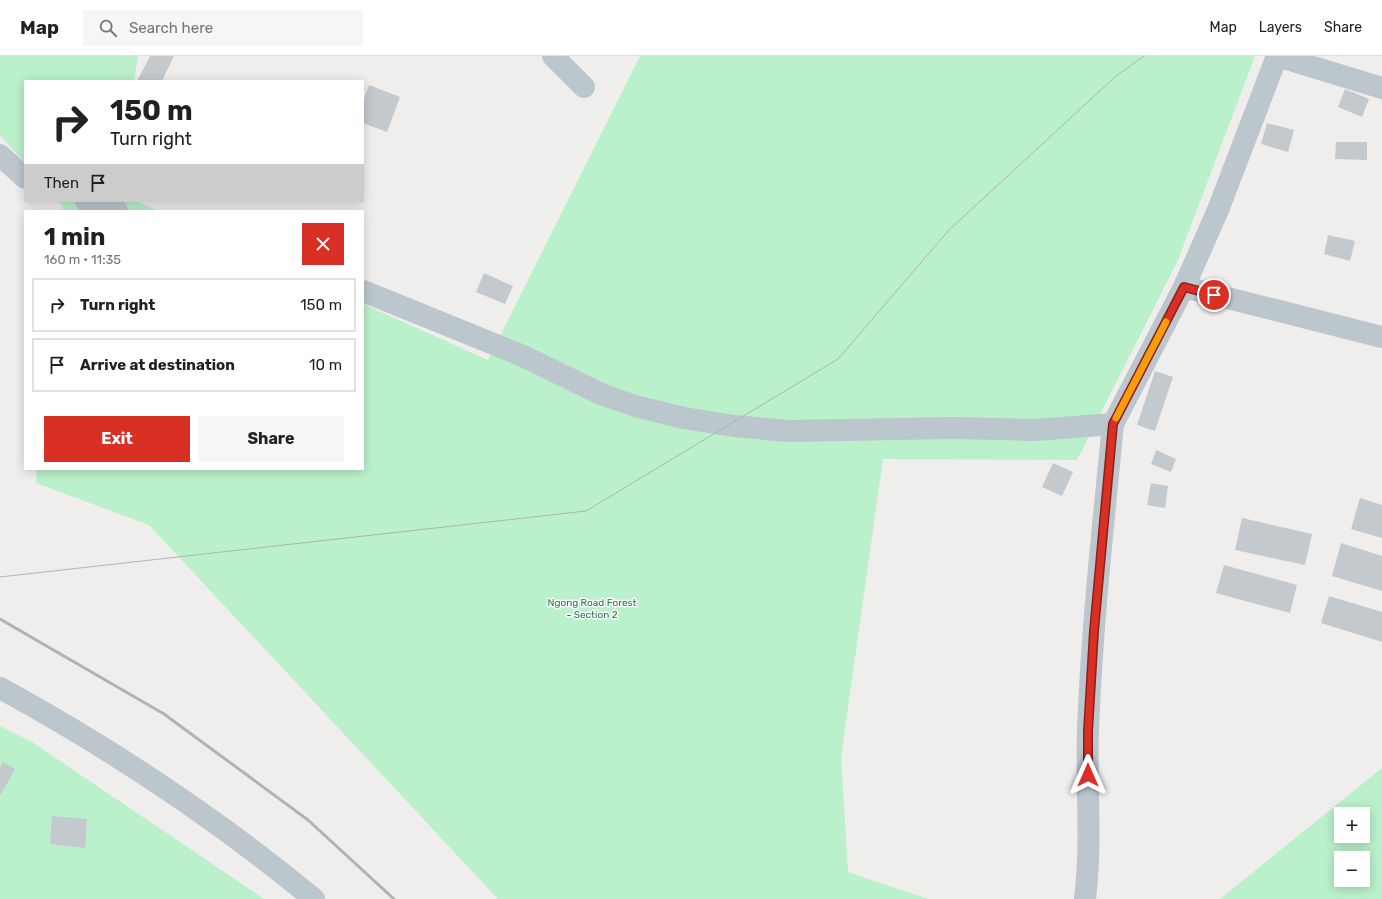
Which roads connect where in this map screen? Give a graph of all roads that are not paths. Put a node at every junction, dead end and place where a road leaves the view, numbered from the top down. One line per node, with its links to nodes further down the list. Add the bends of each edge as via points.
1 (552, 56): 3 (street)
2 (1277, 56): 4 (street); 9 (street, via 1218,210)
3 (584, 87)
4 (1382, 88)
5 (0, 155): 6 (street)
6 (24, 177)
7 (89, 202): 8 (street)
8 (114, 210)
9 (1184, 287): 11 (street); 12 (street)
10 (364, 291): 12 (street, via 523,356 601,394 635,406 684,418 788,431 953,428 1036,430)
11 (1382, 337)
12 (1113, 424): 15 (street, via 1094,631 1088,731 1089,840)
13 (0, 688): 14 (street, via 40,709 129,764 269,862)
14 (314, 899)
15 (1085, 899)

